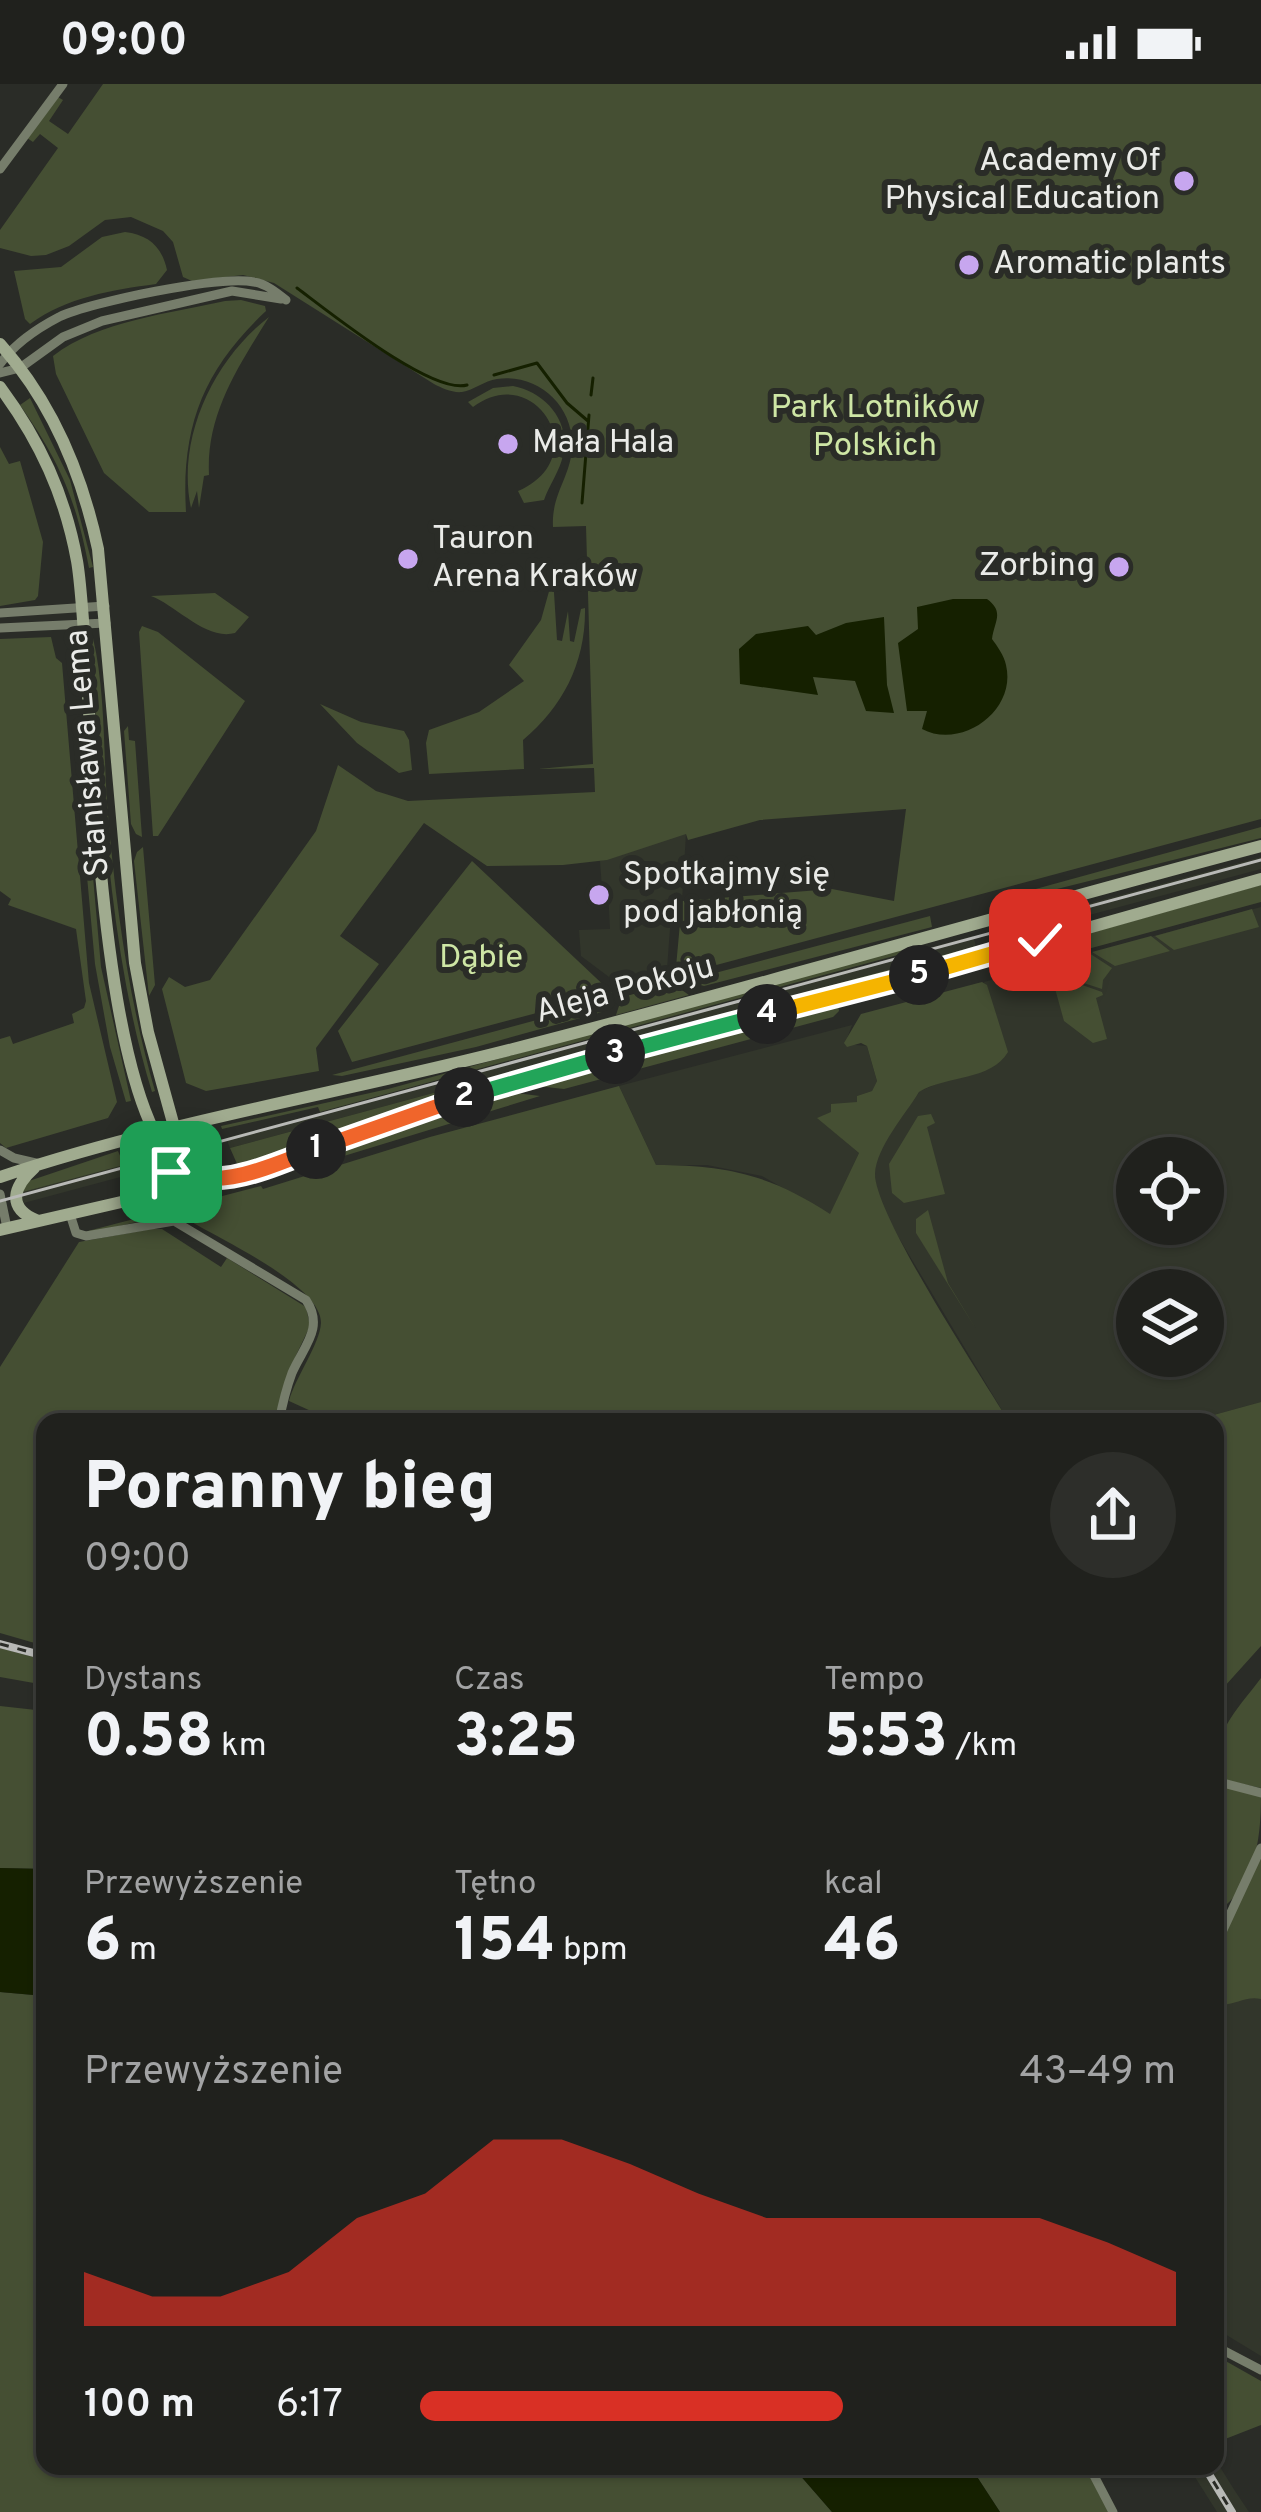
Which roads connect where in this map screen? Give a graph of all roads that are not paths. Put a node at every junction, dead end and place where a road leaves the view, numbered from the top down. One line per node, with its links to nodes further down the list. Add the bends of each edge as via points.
1 (63, 84): 2 (street)
2 (0, 169)
3 (3, 353): 4 (main road, Stanisława Lema); 4 (street, Stanisława Lema, via 68,314 173,290 240,280 286,300 232,291 123,316 77,330)
4 (20, 368): 5 (street); 8 (main road, Stanisława Lema, via 74,466)
5 (0, 373)
6 (0, 387): 7 (main road, Stanisława Lema, via 51,468 73,540)
7 (81, 606): 8 (street); 9 (street); 11 (main road, Stanisława Lema)
8 (105, 606): 10 (main road, Stanisława Lema)
9 (0, 613)
10 (106, 623): 11 (street); 15 (main road, Stanisława Lema, via 133,949)
11 (82, 624): 12 (street); 16 (main road, Stanisława Lema, via 111,962)
12 (0, 628)
13 (1261, 847): 15 (main road, Aleja Pokoju, via 514,1049)
14 (1261, 879): 21 (main road, Aleja Pokoju, via 487,1089)
15 (175, 1127): 16 (main road, Aleja Pokoju); 19 (main road, Stanisława Lema)
16 (154, 1133): 18 (main road, Aleja Pokoju); 19 (main road, Stanisława Lema)
17 (0, 1150): 18 (street)
18 (40, 1164): 20 (main road, Aleja Pokoju); 25 (main road, via 15,1194 20,1210)
19 (174, 1166): 21 (main road); 23 (main road)
20 (0, 1177)
21 (217, 1180): 23 (main road, Aleja Pokoju)
22 (0, 1194): 26 (street)
23 (148, 1196): 24 (main road, Aleja Pokoju)
24 (70, 1214): 25 (main road, Aleja Pokoju); 27 (street, via 86,1237 179,1222 306,1300 314,1329)
25 (39, 1221): 26 (main road, Aleja Pokoju)
26 (3, 1229)
27 (281, 1413)
28 (1224, 1783): 29 (street)
29 (1261, 1792)
30 (1261, 1848): 31 (street)
31 (1224, 1928)
32 (1224, 2351): 33 (street)
33 (1261, 2370)
34 (1094, 2475): 35 (street)
35 (1112, 2512)

